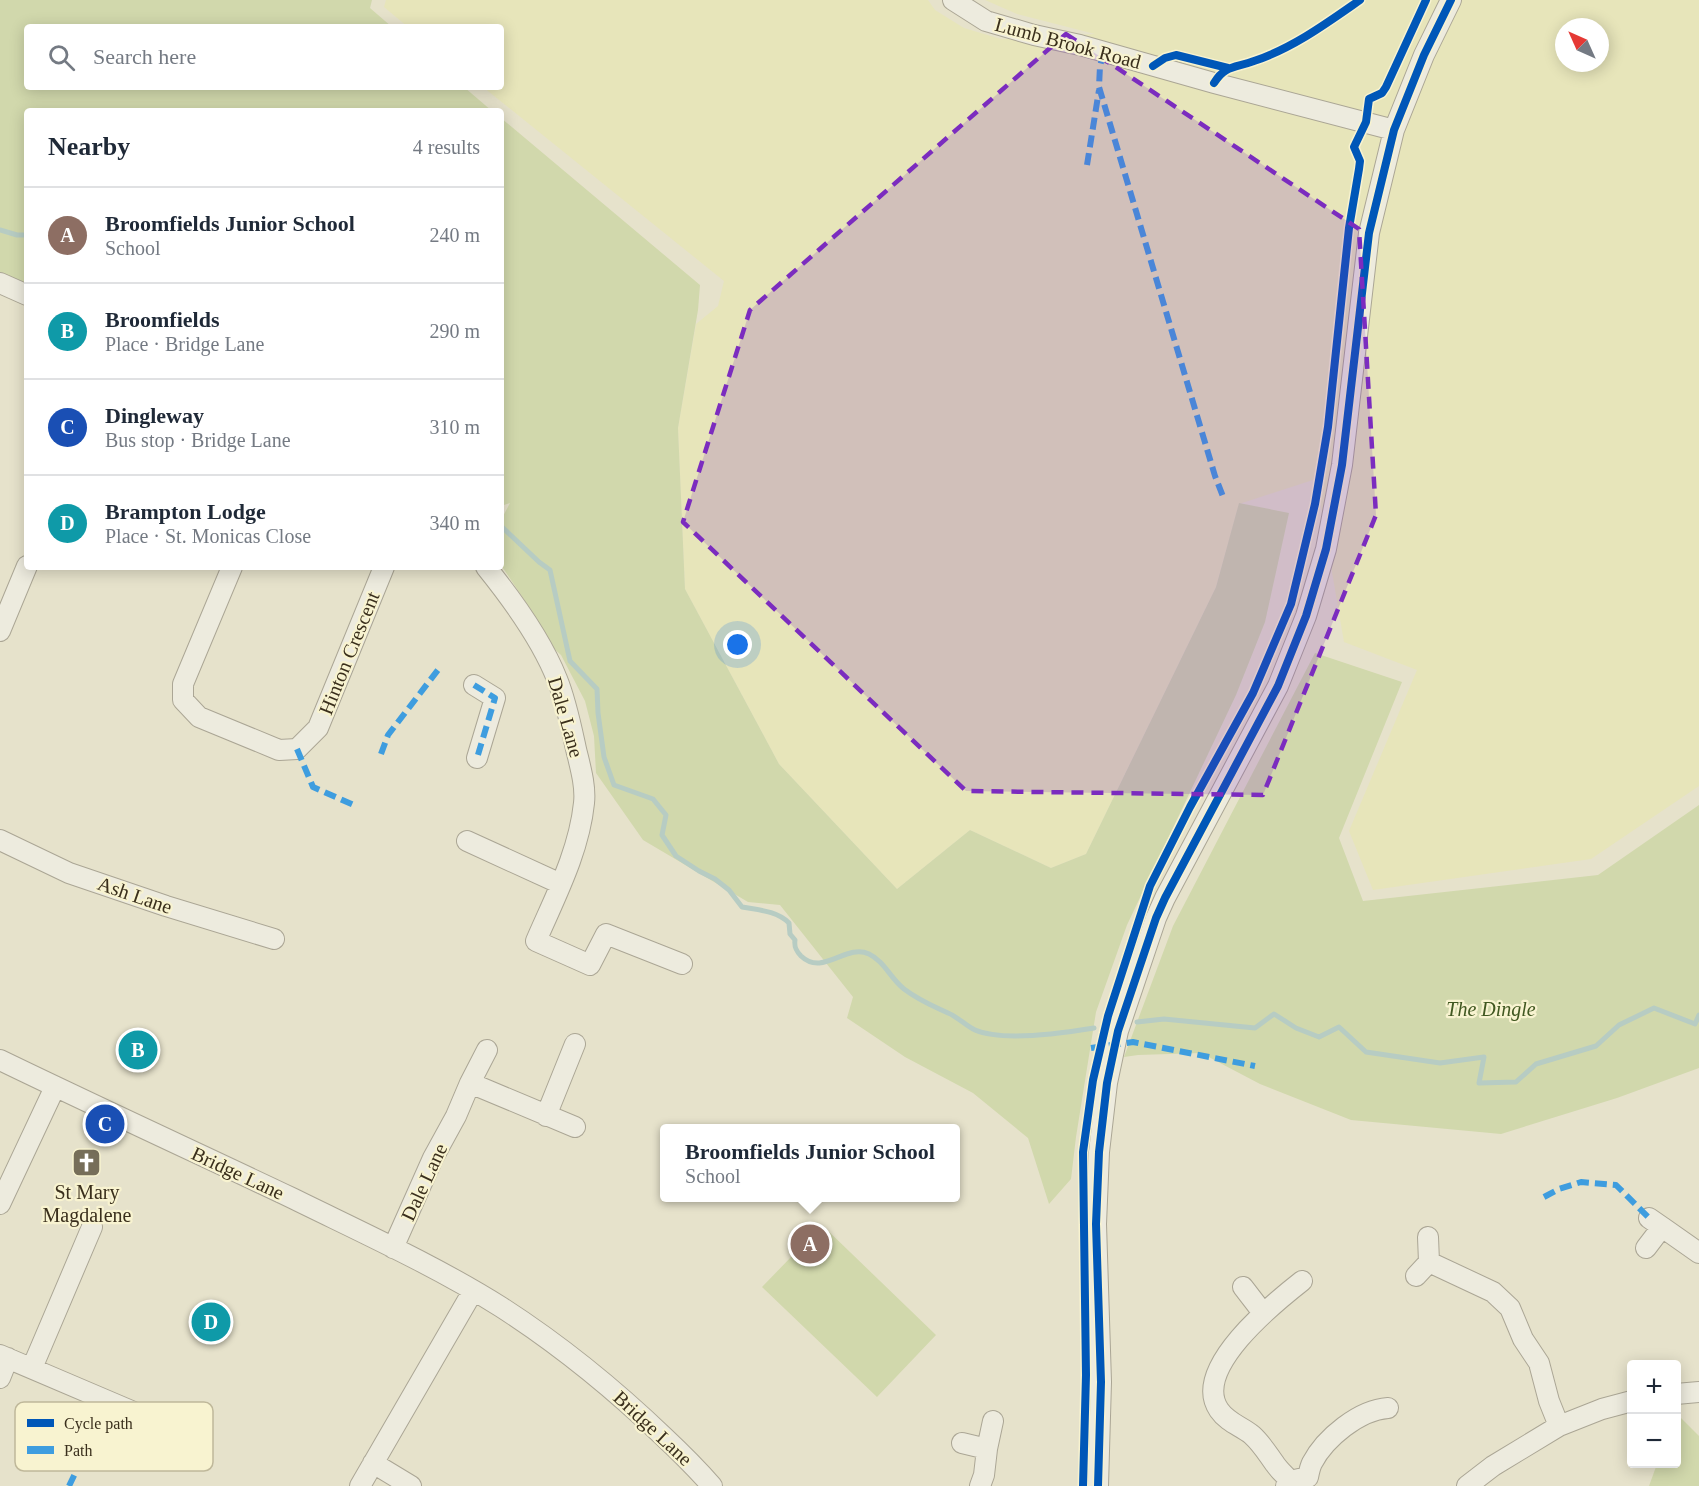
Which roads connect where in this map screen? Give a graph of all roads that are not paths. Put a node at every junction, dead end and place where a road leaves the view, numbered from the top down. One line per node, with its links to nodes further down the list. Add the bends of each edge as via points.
1 (953, 0): 3 (street, Lumb Brook Road, via 986,21)
2 (1450, 0): 3 (street)
3 (1394, 130): 53 (street, via 1370,233 1342,465 1326,549 1306,616 1278,686 1160,908 1111,1062 1099,1152 1096,1214 1101,1382)
4 (0, 284): 5 (street)
5 (24, 294)
6 (25, 570): 10 (street)
7 (231, 570): 8 (street, Hinton Crescent, via 183,684 183,700 199,717 279,750 297,749 318,728)
8 (383, 570)
9 (488, 570): 15 (street, Dale Lane, via 549,662 571,724 585,802 580,831)
10 (0, 631)
11 (474, 685): 12 (street, via 495,698)
12 (477, 758)
13 (0, 840): 16 (street, Ash Lane, via 69,873)
14 (467, 841): 15 (street)
15 (561, 884): 17 (street, Dale Lane, via 536,941 590,965 606,934)
16 (274, 939)
17 (682, 964)
18 (575, 1044): 23 (street)
19 (487, 1050): 21 (street, Dale Lane)
20 (0, 1060): 22 (street, Bridge Lane)
21 (470, 1083): 23 (street); 28 (street, Dale Lane)
22 (55, 1087): 25 (street); 28 (street, Bridge Lane)
23 (546, 1116): 24 (street)
24 (574, 1127)
25 (0, 1204)
26 (92, 1227): 36 (street)
27 (1428, 1237): 44 (street, via 1422,1269 1493,1292 1510,1308 1539,1363)
28 (393, 1248): 33 (street, Bridge Lane)
29 (1646, 1248): 30 (street, via 1656,1222)
30 (1699, 1253)
31 (1303, 1277): 34 (street)
32 (1243, 1287): 34 (street)
33 (473, 1291): 47 (street); 51 (street, Bridge Lane, via 604,1382)
34 (1263, 1313): 48 (street, via 1229,1351 1215,1380 1213,1394 1218,1409 1228,1420 1251,1434 1275,1464)
35 (4, 1357): 36 (street); 37 (street)
36 (32, 1368): 40 (street)
37 (0, 1378)
38 (1699, 1392): 39 (street)
39 (1681, 1394)
40 (111, 1402)
41 (1627, 1402): 44 (street)
42 (1393, 1409): 48 (street, via 1378,1409 1336,1433)
43 (993, 1421): 46 (street)
44 (1559, 1426): 54 (street)
45 (962, 1443): 46 (street)
46 (987, 1449): 52 (street)
47 (373, 1463): 49 (street); 50 (street)
48 (1301, 1482)
49 (360, 1486)
50 (411, 1486)
51 (712, 1486)
52 (980, 1486)
53 (1098, 1486)
54 (1467, 1486)

